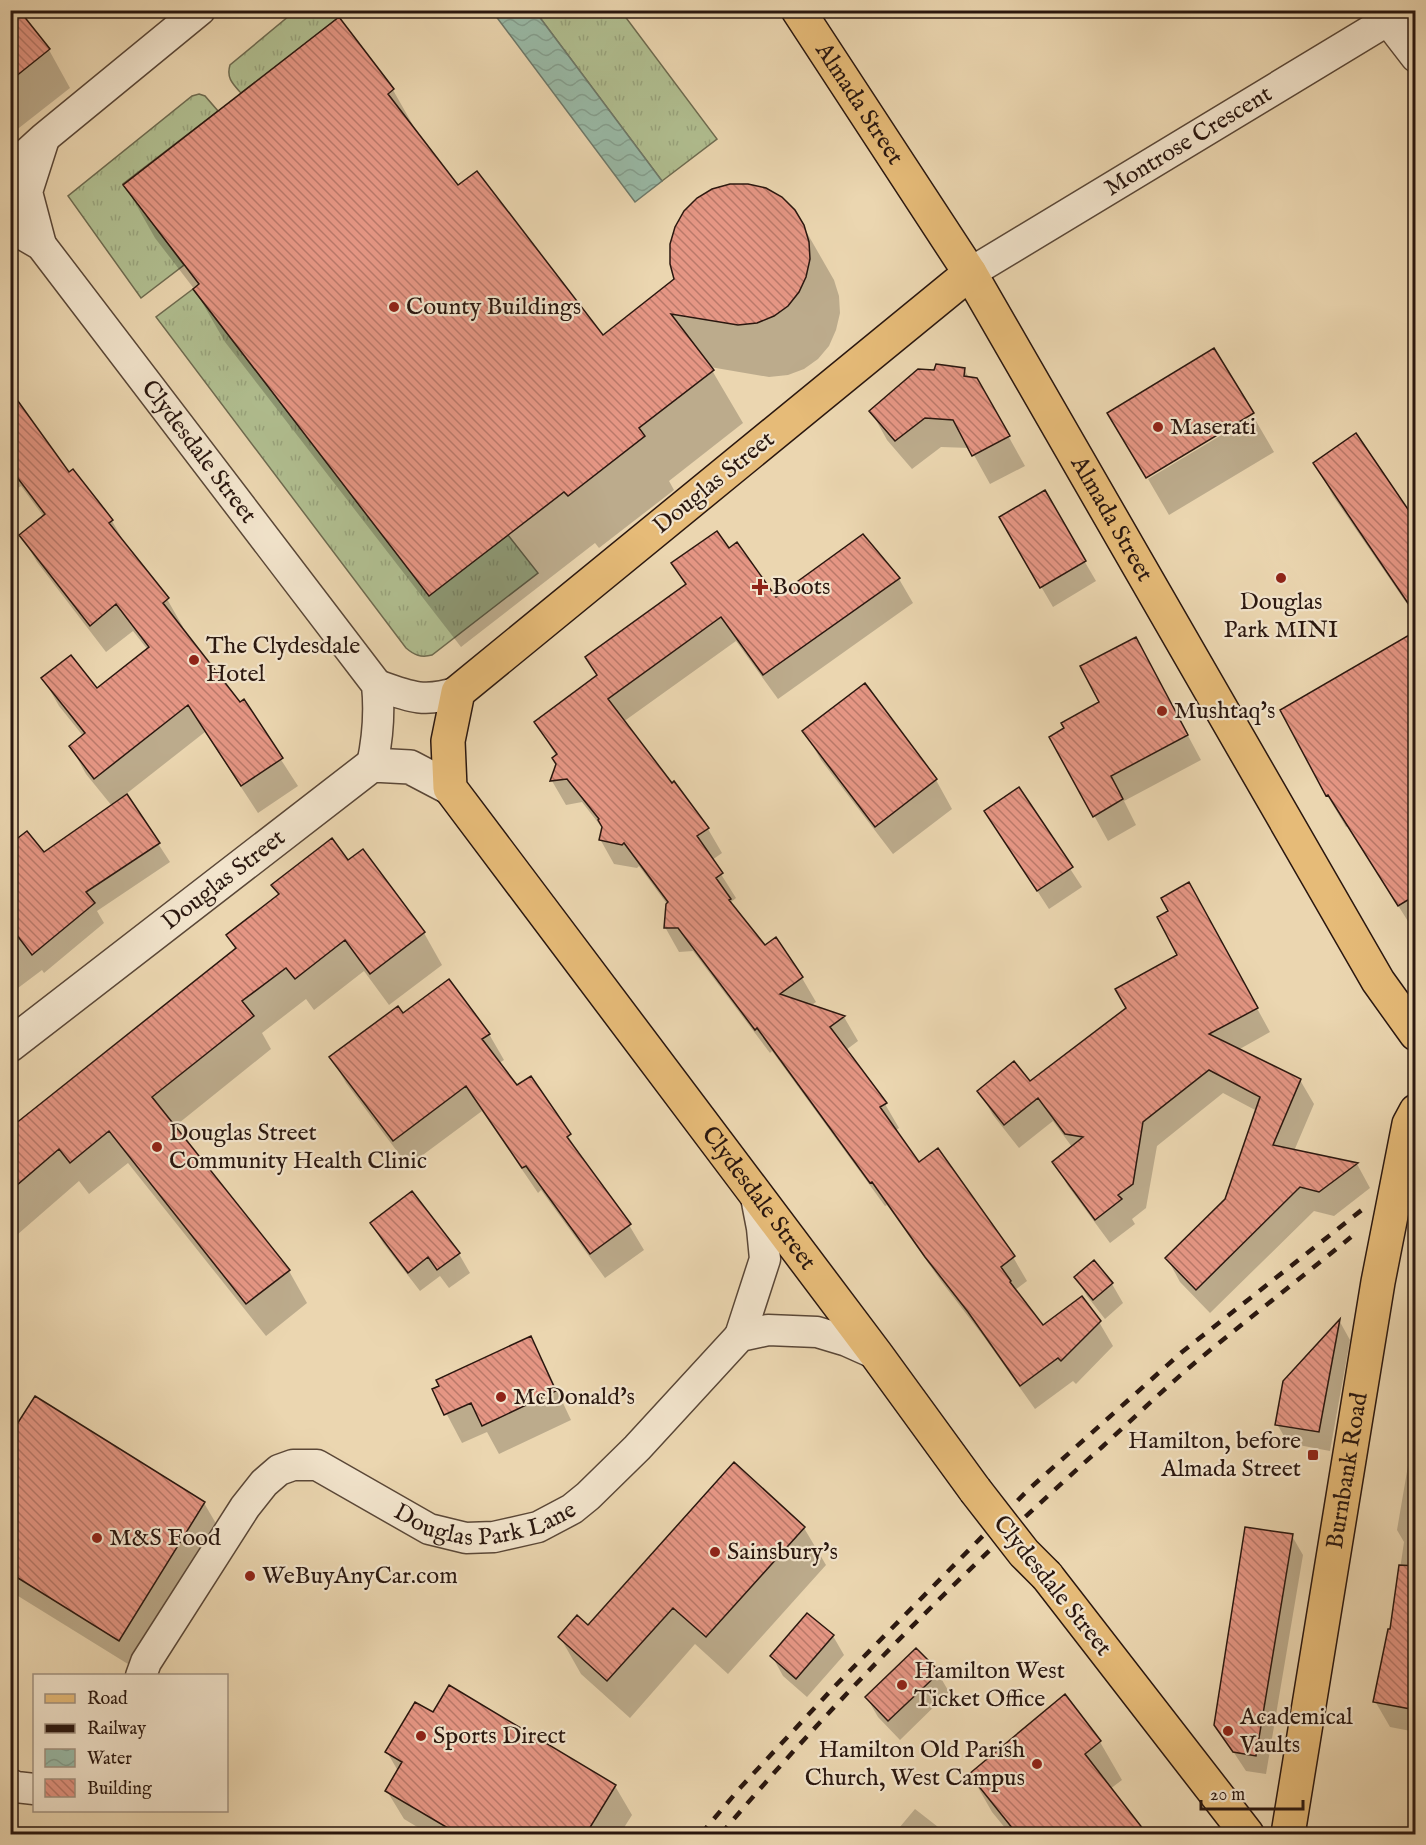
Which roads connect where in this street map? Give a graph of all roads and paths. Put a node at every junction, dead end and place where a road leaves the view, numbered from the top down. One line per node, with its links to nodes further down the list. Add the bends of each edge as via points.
1 (200, 10): 5 (street)
2 (798, 10): 9 (main road, Almada Street)
3 (1397, 16): 4 (street); 9 (street, Montrose Crescent)
4 (1416, 57)
5 (45, 138): 6 (street); 8 (street, via 27,192)
6 (10, 169)
7 (10, 227): 8 (street, Clydesdale Street)
8 (41, 245): 10 (street, Clydesdale Street)
9 (970, 273): 11 (main road, Douglas Street); 14 (main road, Almada Street, via 1378,981)
10 (377, 685): 11 (street, via 409,697 438,699); 12 (street, via 379,733)
11 (458, 692): 13 (main road, via 448,741)
12 (372, 765): 13 (street, via 410,767); 15 (street, Douglas Street)
13 (450, 788): 17 (main road, Clydesdale Street)
14 (1416, 1034)
15 (10, 1045)
16 (1416, 1111): 26 (main road, Burnbank Road, via 1410,1124 1378,1282)
17 (755, 1192): 18 (street, via 765,1259); 19 (main road, Clydesdale Street)
18 (740, 1336): 19 (street, via 768,1330 818,1332); 20 (street, Douglas Park Lane, via 588,1496 538,1527 466,1539 429,1529 317,1465 293,1465 279,1470 245,1507)
19 (876, 1353): 21 (main road, Clydesdale Street, bridge, via 975,1490 1047,1576)
20 (142, 1674)
21 (1181, 1751): 24 (main road, Clydesdale Street); 25 (main road, Clydesdale Street)
22 (10, 1784): 23 (street)
23 (33, 1789)
24 (1220, 1834)
25 (1247, 1834)
26 (1288, 1834)

